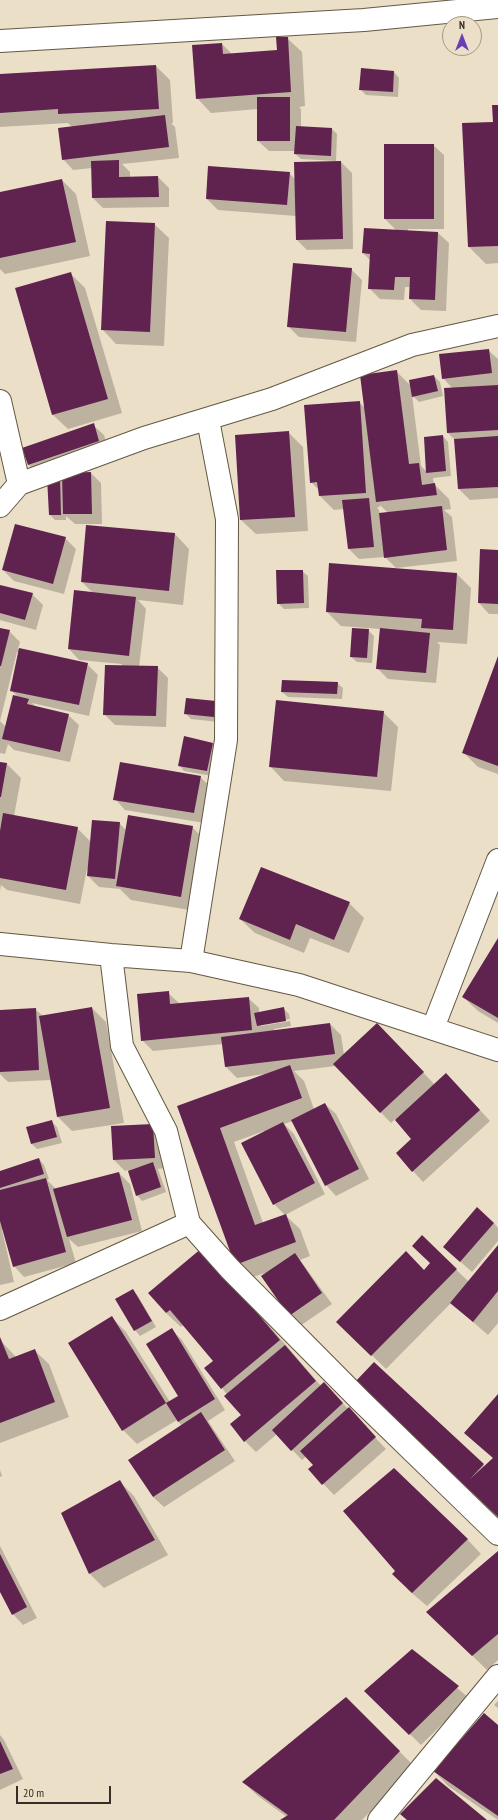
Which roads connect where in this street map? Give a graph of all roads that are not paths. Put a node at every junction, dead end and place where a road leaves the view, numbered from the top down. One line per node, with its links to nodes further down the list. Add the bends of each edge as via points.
1 (498, 7): 2 (street, via 364,20)
2 (0, 41)
3 (498, 326): 5 (street, via 412,345 272,399)
4 (0, 401): 6 (street)
5 (208, 420): 6 (street, via 144,438); 11 (street, via 227,519 226,740)
6 (19, 484): 7 (street)
7 (0, 506)
8 (498, 860): 12 (street)
9 (0, 944): 10 (street)
10 (111, 955): 11 (street); 14 (street, via 122,1046 166,1131)
11 (191, 961): 12 (street, via 299,985)
12 (433, 1028): 13 (street)
13 (498, 1050)
14 (189, 1223): 15 (street); 16 (street, via 230,1269 354,1395)
15 (0, 1309)
16 (498, 1534)
17 (498, 1676): 18 (street)
18 (379, 1820)

